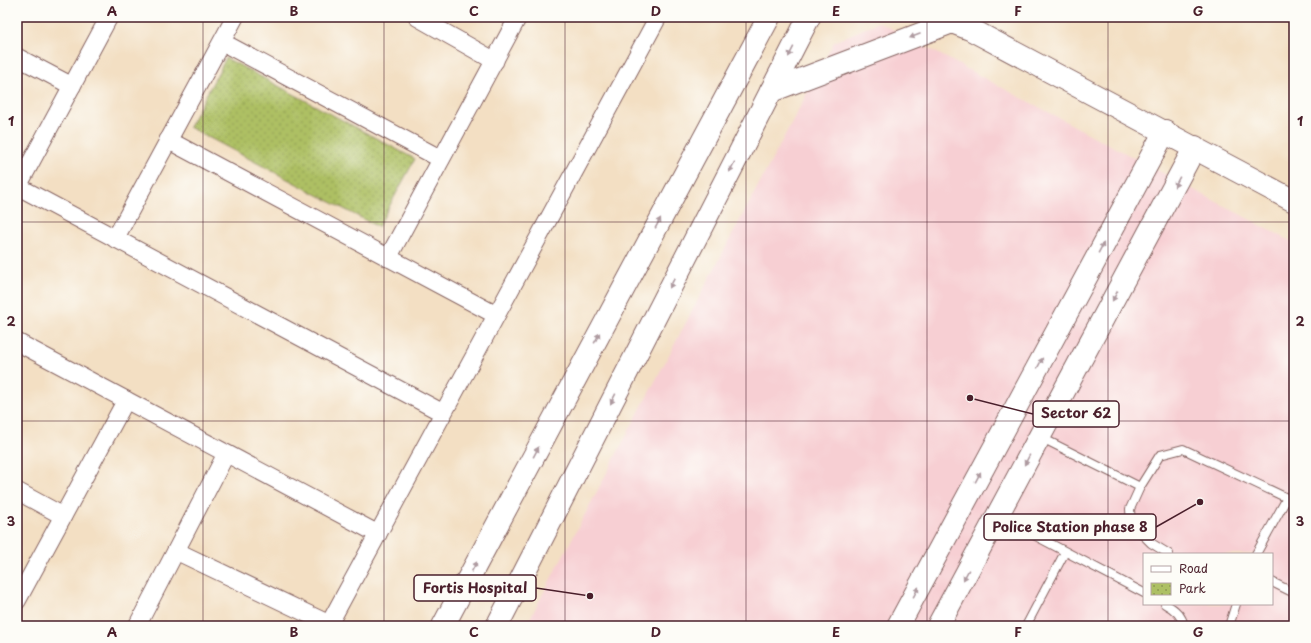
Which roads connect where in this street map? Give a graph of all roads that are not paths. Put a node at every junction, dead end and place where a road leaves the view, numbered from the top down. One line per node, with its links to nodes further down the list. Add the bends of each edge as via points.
1 (109, 17): 12 (street)
2 (235, 17): 9 (street)
3 (417, 17): 11 (street)
4 (518, 17): 11 (street)
5 (658, 17): 22 (street)
6 (769, 17): 45 (main road, one-way to 6)
7 (809, 17): 13 (main road, one-way to 13)
8 (958, 21): 13 (main road, one-way to 13); 14 (main road)
9 (222, 42): 15 (street); 17 (street)
10 (17, 56): 12 (street)
11 (495, 61): 17 (street)
12 (72, 86): 18 (street)
13 (771, 91): 46 (main road, one-way to 46)
14 (1165, 131): 16 (main road); 47 (main road, one-way to 14)
15 (168, 140): 20 (street); 21 (street)
16 (1195, 147): 19 (main road); 26 (main road, one-way to 26)
17 (442, 159): 21 (street)
18 (17, 187): 20 (street)
19 (1294, 200)
20 (116, 239): 25 (street)
21 (388, 258): 22 (street)
22 (496, 316): 25 (street)
23 (17, 342): 24 (street)
24 (126, 400): 27 (street); 31 (street)
25 (443, 413): 32 (street)
26 (1040, 436): 28 (lane); 30 (main road, one-way to 30)
27 (226, 454): 32 (street); 33 (street)
28 (1140, 487): 35 (lane, via 1130,509 1131,523 1152,543); 36 (lane, via 1160,455 1183,449 1287,498)
29 (17, 491): 31 (street)
30 (998, 515): 34 (lane); 48 (main road, one-way to 48)
31 (63, 516): 40 (street)
32 (378, 534): 43 (street)
33 (176, 551): 43 (street); 44 (street)
34 (1065, 552): 38 (lane); 49 (lane)
35 (1167, 553)
36 (1257, 553)
37 (1273, 583): 39 (lane)
38 (1143, 592)
39 (1294, 594)
40 (17, 601)
41 (1167, 605): 50 (lane, via 1183,618)
42 (1236, 605): 51 (lane)
43 (329, 625)
44 (138, 626)
45 (442, 626)
46 (497, 626)
47 (898, 626)
48 (938, 626)
49 (1026, 626)
50 (1184, 626)
51 (1229, 626)

